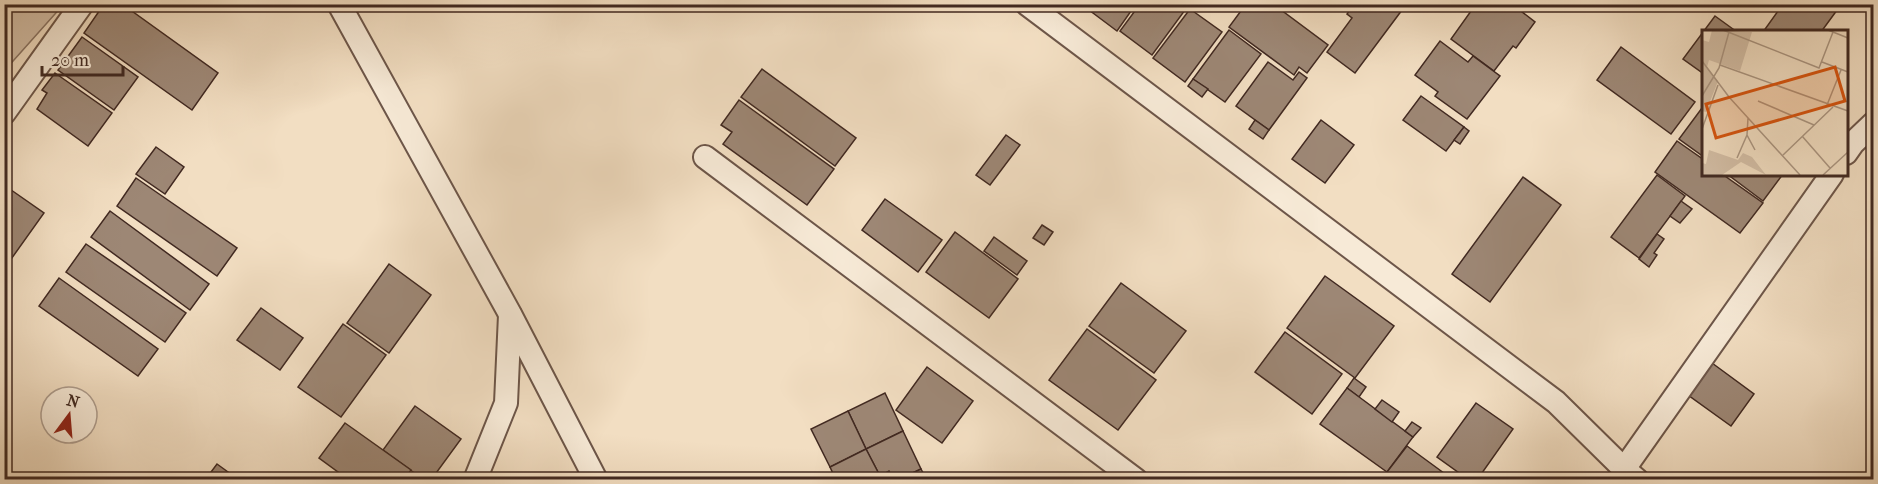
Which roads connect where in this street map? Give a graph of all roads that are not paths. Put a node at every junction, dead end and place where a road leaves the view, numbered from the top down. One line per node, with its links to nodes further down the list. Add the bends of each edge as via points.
1 (82, 4): 4 (street)
2 (339, 4): 10 (street)
3 (1027, 4): 11 (street, via 1556,402)
4 (13, 86): 5 (street)
5 (4, 113)
6 (1874, 123): 7 (street)
7 (1848, 150)
8 (705, 157): 14 (street)
9 (1831, 176): 11 (street)
10 (510, 314): 12 (street, via 506,403); 13 (street)
11 (1631, 474)
12 (475, 480)
13 (596, 480)
14 (1136, 480)

